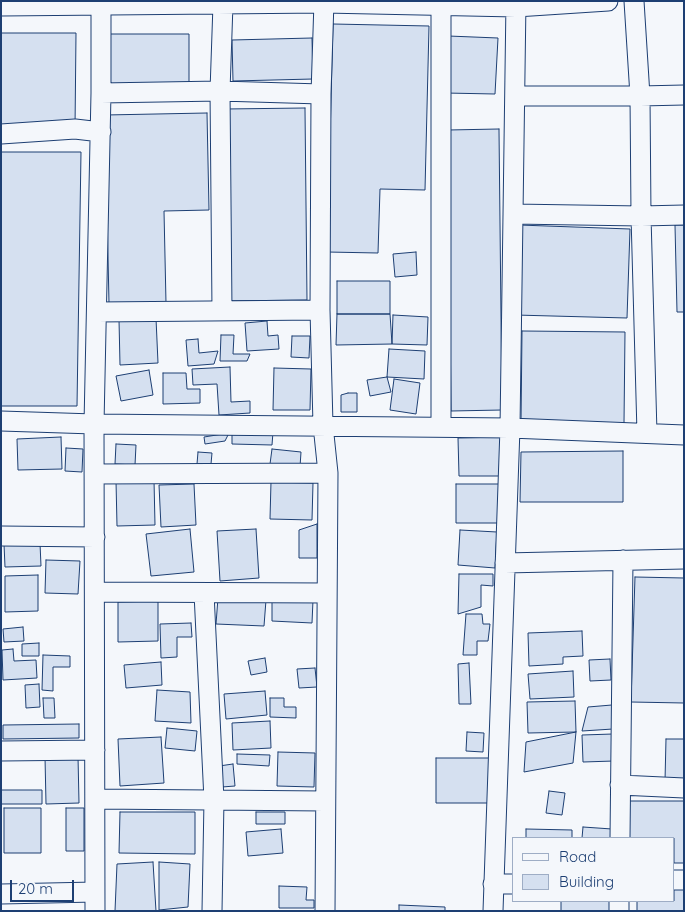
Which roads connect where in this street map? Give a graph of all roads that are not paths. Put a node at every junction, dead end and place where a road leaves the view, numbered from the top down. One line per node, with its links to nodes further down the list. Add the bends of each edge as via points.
1 (608, 1): 7 (street)
2 (634, 1): 14 (street)
3 (324, 2): 5 (street); 6 (street); 11 (street)
4 (101, 3): 6 (street); 8 (street); 10 (street)
5 (441, 3): 7 (street); 26 (street)
6 (223, 4): 9 (street)
7 (516, 4): 13 (street)
8 (1, 6)
9 (220, 91): 10 (street); 11 (street); 21 (street)
10 (102, 93): 15 (street)
11 (321, 94): 20 (street)
12 (684, 95): 14 (street)
13 (515, 96): 14 (street); 17 (street)
14 (640, 96): 19 (street)
15 (100, 132): 16 (street, via 75,128); 22 (street)
16 (1, 134)
17 (513, 214): 19 (street); 27 (street)
18 (684, 215): 19 (street)
19 (640, 216): 28 (street)
20 (320, 310): 21 (street); 25 (street)
21 (222, 311): 22 (street)
22 (97, 312): 24 (street)
23 (1, 421): 24 (street)
24 (94, 424): 25 (street); 30 (street)
25 (323, 425): 26 (street); 31 (street)
26 (440, 427): 27 (street)
27 (510, 428): 28 (street); 36 (street)
28 (647, 434): 29 (street)
29 (684, 435)
30 (94, 474): 31 (street); 33 (street)
31 (328, 474): 39 (street)
32 (1, 536): 33 (street)
33 (95, 536): 37 (street)
34 (684, 559): 35 (street)
35 (623, 560): 36 (street); 42 (street)
36 (505, 563): 48 (street)
37 (95, 592): 38 (street); 40 (street)
38 (204, 593): 39 (street); 45 (street)
39 (327, 593): 46 (street)
40 (95, 750): 41 (street); 44 (street)
41 (1, 751)
42 (620, 785): 43 (street); 47 (street)
43 (684, 788)
44 (95, 799): 45 (street); 51 (street)
45 (214, 800): 46 (street); 52 (street)
46 (325, 801): 53 (street)
47 (620, 837)
48 (493, 884): 49 (street); 54 (street)
49 (512, 884)
50 (1, 894): 51 (street)
51 (95, 902)
52 (212, 911)
53 (325, 911)
54 (493, 911)

